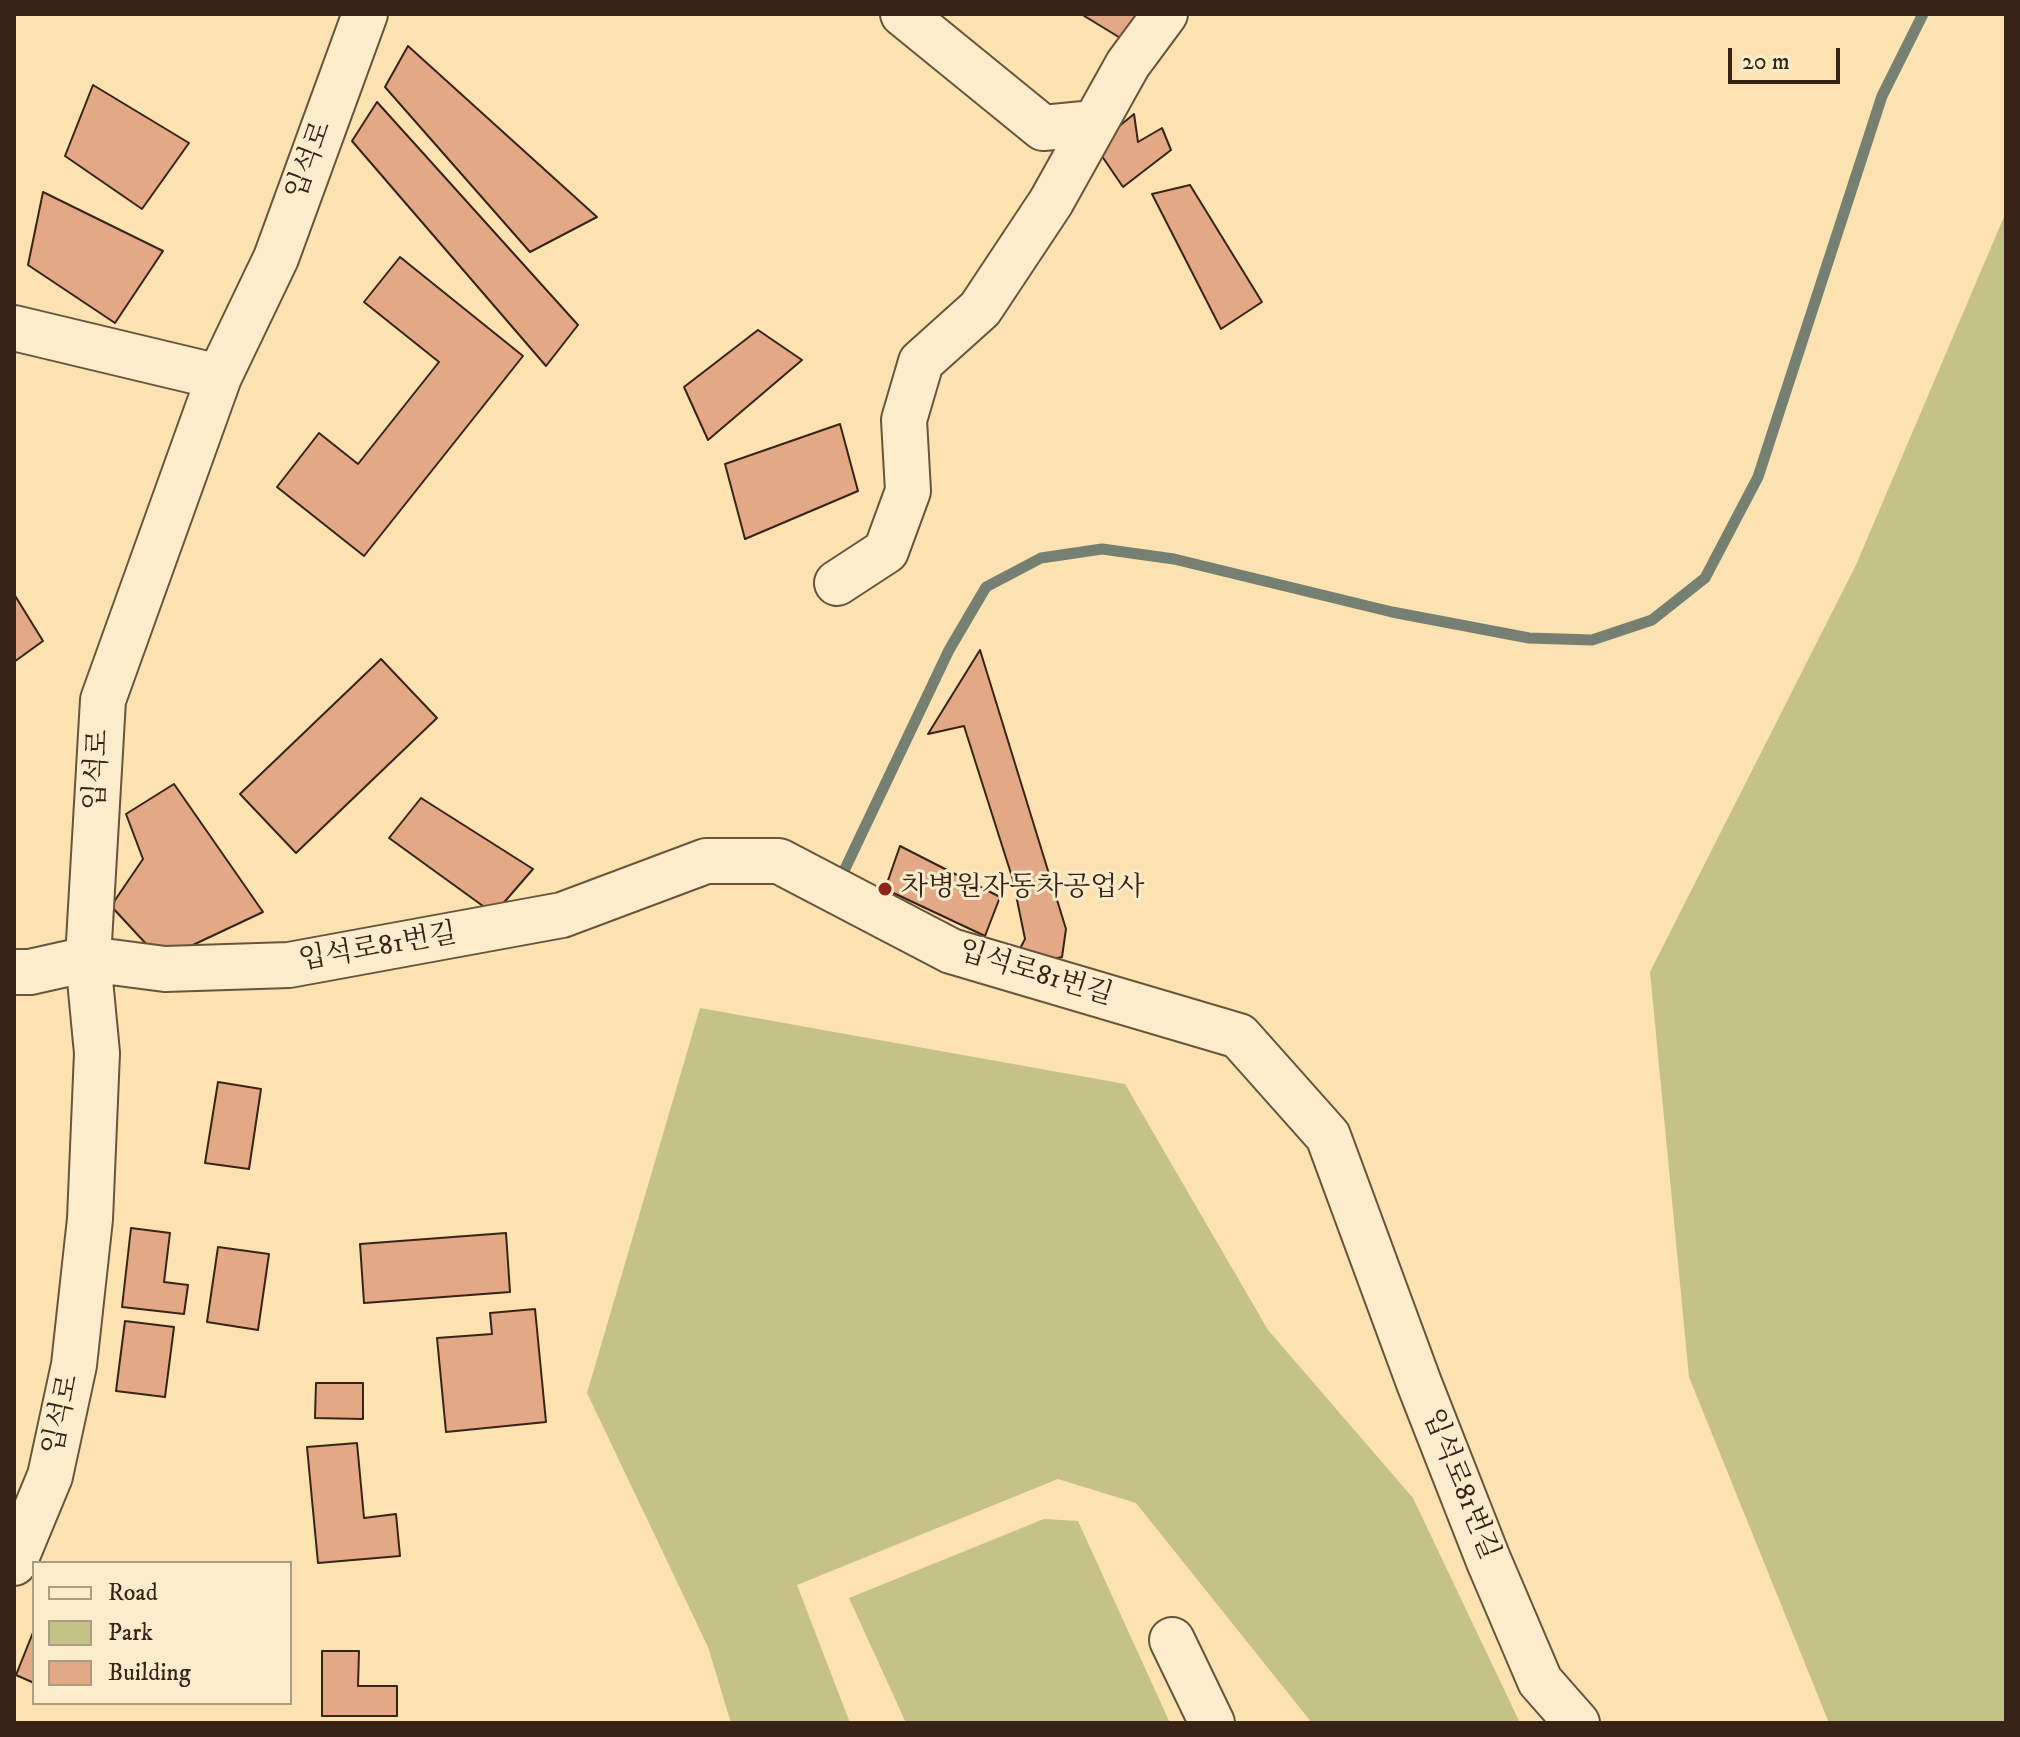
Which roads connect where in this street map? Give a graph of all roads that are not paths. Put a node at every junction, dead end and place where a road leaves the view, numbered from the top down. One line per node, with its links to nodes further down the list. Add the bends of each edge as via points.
1 (365, 14): 6 (street, 입석로, via 276,258)
2 (903, 14): 4 (street, via 1043,128)
3 (1165, 14): 4 (street)
4 (1094, 123): 7 (street, via 1051,202 980,309 921,362 904,420 908,491 891,539 886,551)
5 (14, 328): 6 (street)
6 (219, 377): 8 (street, 입석로, via 103,700)
7 (837, 583)
8 (88, 959): 9 (street); 10 (street, 입석로, via 97,1053 90,1219 74,1365 50,1476); 13 (street, 입석로81번길, via 165,969 289,965 562,915 706,861 779,861 951,951 1239,1036 1328,1136 1488,1559 1540,1681)
9 (14, 972)
10 (14, 1563)
11 (1172, 1640): 12 (street)
12 (1212, 1723)
13 (1577, 1723)

